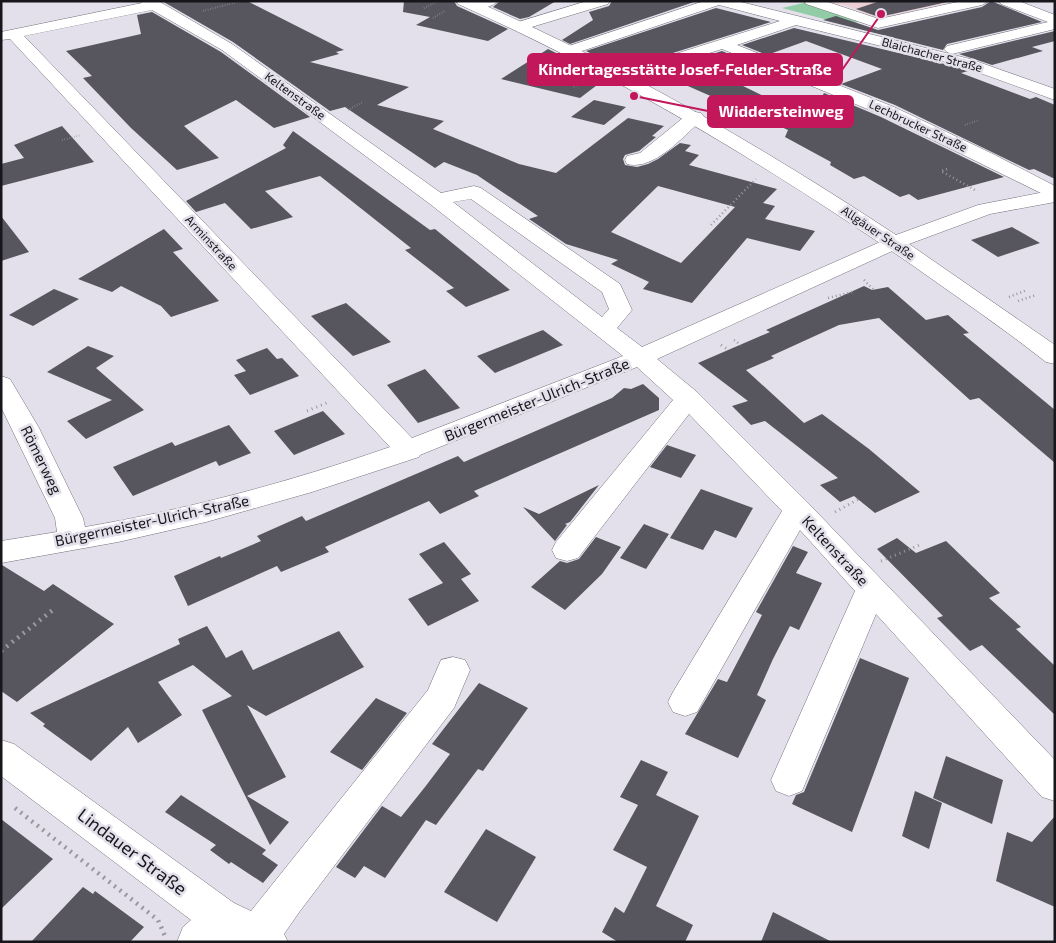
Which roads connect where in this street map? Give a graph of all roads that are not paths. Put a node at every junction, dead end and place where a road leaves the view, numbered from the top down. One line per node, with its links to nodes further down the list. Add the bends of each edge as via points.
1 (491, 1): 8 (street)
2 (603, 1): 11 (street)
3 (719, 1): 9 (street, Blaichacher Straße); 16 (street)
4 (812, 1): 5 (street, via 878,24)
5 (982, 1)
6 (1006, 1): 10 (street)
7 (151, 3): 13 (street); 22 (street, Keltenstraße, via 235,53)
8 (469, 4): 11 (street, Allgäuer Straße)
9 (796, 20): 14 (street); 18 (street, Blaichacher Straße, via 964,62)
10 (1055, 20)
11 (520, 26): 16 (street, Allgäuer Straße)
12 (1055, 26): 15 (street)
13 (8, 35): 29 (street, Arminstraße)
14 (722, 44): 17 (street); 21 (street, Lechbrucker Straße, via 888,111)
15 (952, 50)
16 (568, 51): 17 (street, Allgäuer Straße)
17 (621, 76): 19 (street, Allgäuer Straße)
18 (1055, 95)
19 (695, 117): 20 (street, via 646,158); 23 (street, Allgäuer Straße)
20 (634, 160)
21 (1055, 195): 23 (street, Bürgermeister-Ulrich-Straße, via 966,215)
22 (437, 200): 24 (street, Keltenstraße); 24 (street, via 474,192 594,276 612,290 621,310)
23 (894, 243): 25 (street, Allgäuer Straße); 26 (street, Bürgermeister-Ulrich-Straße)
24 (604, 328): 26 (street, Keltenstraße)
25 (1055, 357)
26 (642, 358): 28 (street, Keltenstraße); 29 (street, Bürgermeister-Ulrich-Straße)
27 (1, 384): 31 (street, Römerweg, via 26,428 68,518)
28 (688, 398): 30 (street, Keltenstraße); 32 (street)
29 (409, 451): 31 (street, Bürgermeister-Ulrich-Straße, via 235,505)
30 (797, 509): 34 (street, Keltenstraße); 36 (street)
31 (73, 539): 33 (street, Bürgermeister-Ulrich-Straße)
32 (567, 550)
33 (1, 552)
34 (863, 581): 38 (street); 39 (street, Keltenstraße)
35 (453, 670): 41 (street, via 442,698 286,896)
36 (685, 702)
37 (1, 755): 40 (street, Lindauer Straße)
38 (789, 780)
39 (1055, 785)
40 (209, 929): 41 (street, Lindauer Straße)
41 (262, 939)

